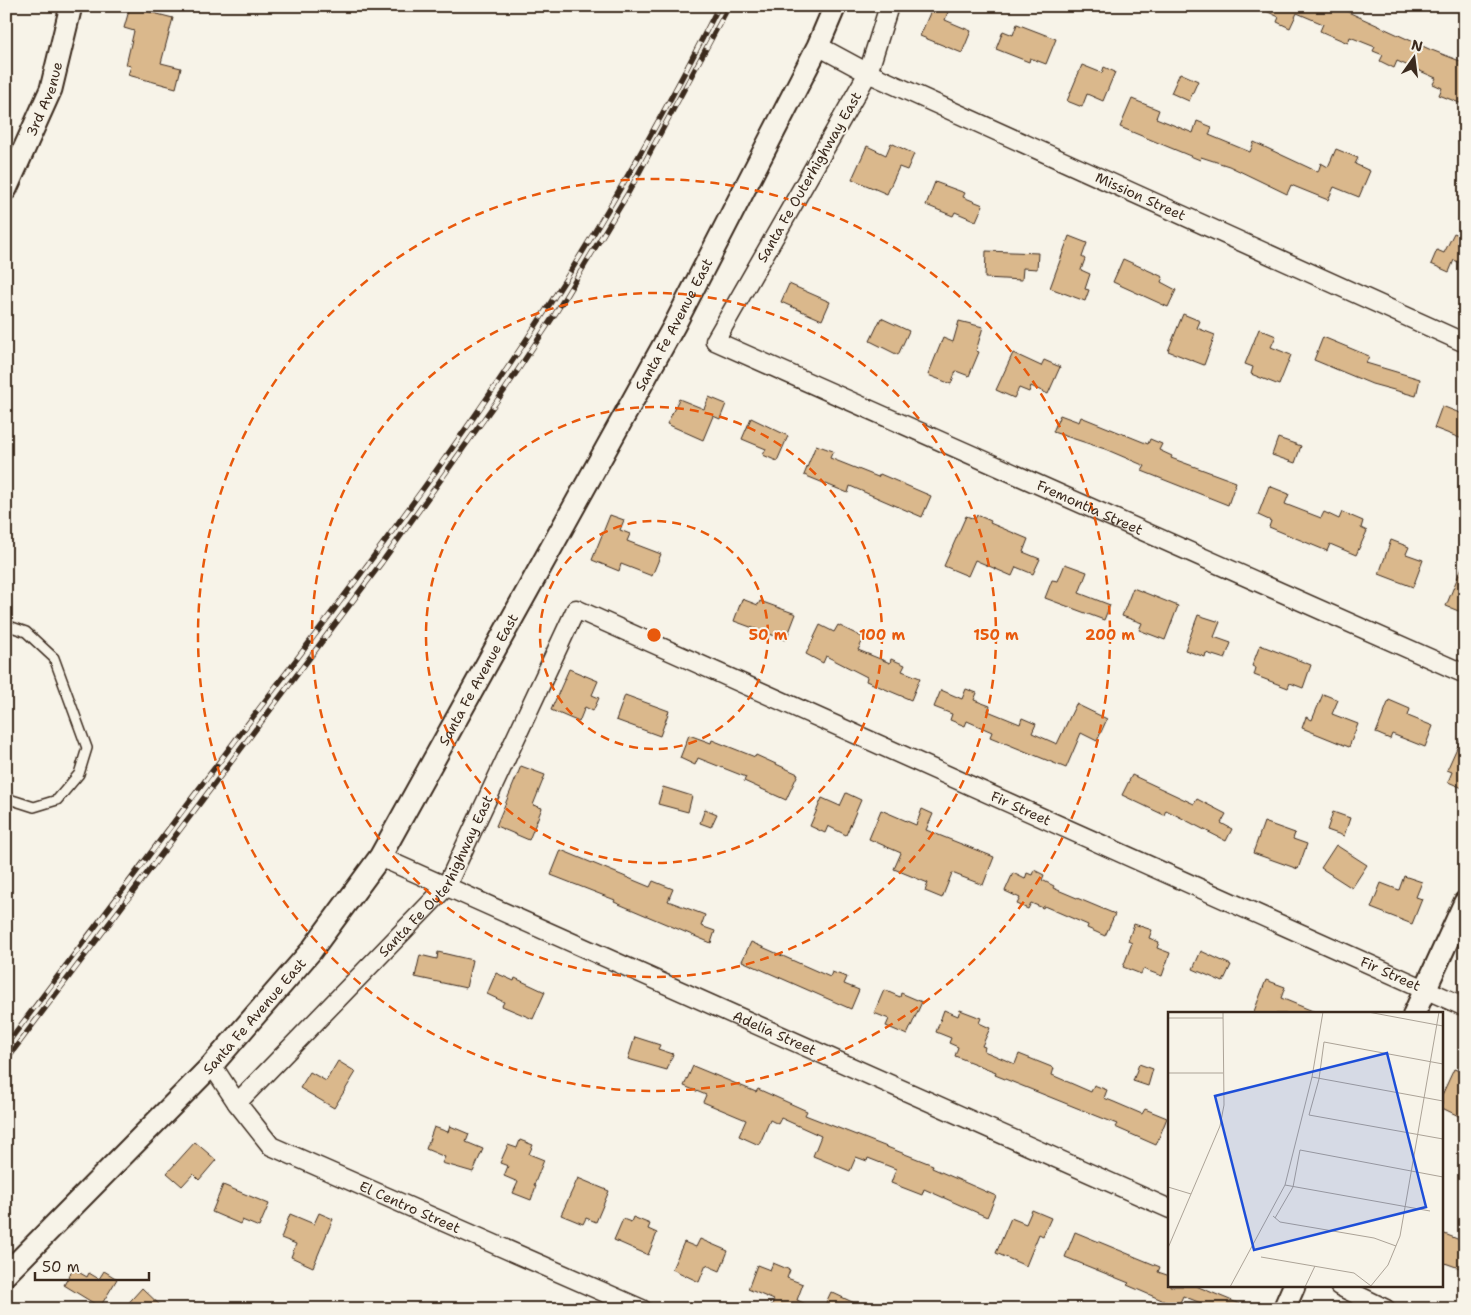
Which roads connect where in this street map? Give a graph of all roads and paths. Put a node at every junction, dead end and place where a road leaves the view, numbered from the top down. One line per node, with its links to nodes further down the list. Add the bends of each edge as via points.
1 (71, 6): 6 (street, 3rd Avenue, via 51,89 13,162)
2 (835, 6): 4 (street, Santa Fe Avenue East)
3 (889, 6): 5 (street, Santa Fe Outerhighway East)
4 (818, 46): 5 (street, Mission Street); 13 (street, Santa Fe Avenue East, via 674,326)
5 (868, 73): 7 (street, Santa Fe Outerhighway East); 8 (street, Mission Street)
6 (6, 189)
7 (715, 341): 11 (street, Fremontia Street)
8 (1465, 343)
9 (576, 609): 14 (street, Santa Fe Outerhighway East); 16 (street, Fir Street)
10 (6, 626): 12 (lane, via 26,632 54,658 87,748 79,774 58,800 34,807)
11 (1465, 674)
12 (6, 798)
13 (380, 857): 14 (street, Adelia Street); 19 (street, Santa Fe Avenue East, via 311,951)
14 (446, 887): 20 (street, Santa Fe Outerhighway East); 21 (street, Adelia Street)
15 (1465, 902): 16 (street)
16 (1425, 989): 17 (street, Fir Street); 18 (street)
17 (1465, 1007)
18 (1415, 1012)
19 (212, 1065): 20 (street, El Centro Street); 22 (street, Santa Fe Avenue East)
20 (237, 1104): 25 (street, El Centro Street, via 271,1146)
21 (1168, 1209)
22 (6, 1274)
23 (1293, 1288): 26 (street)
24 (1343, 1288): 27 (street)
25 (642, 1309)
26 (1284, 1309)
27 (1386, 1309)

